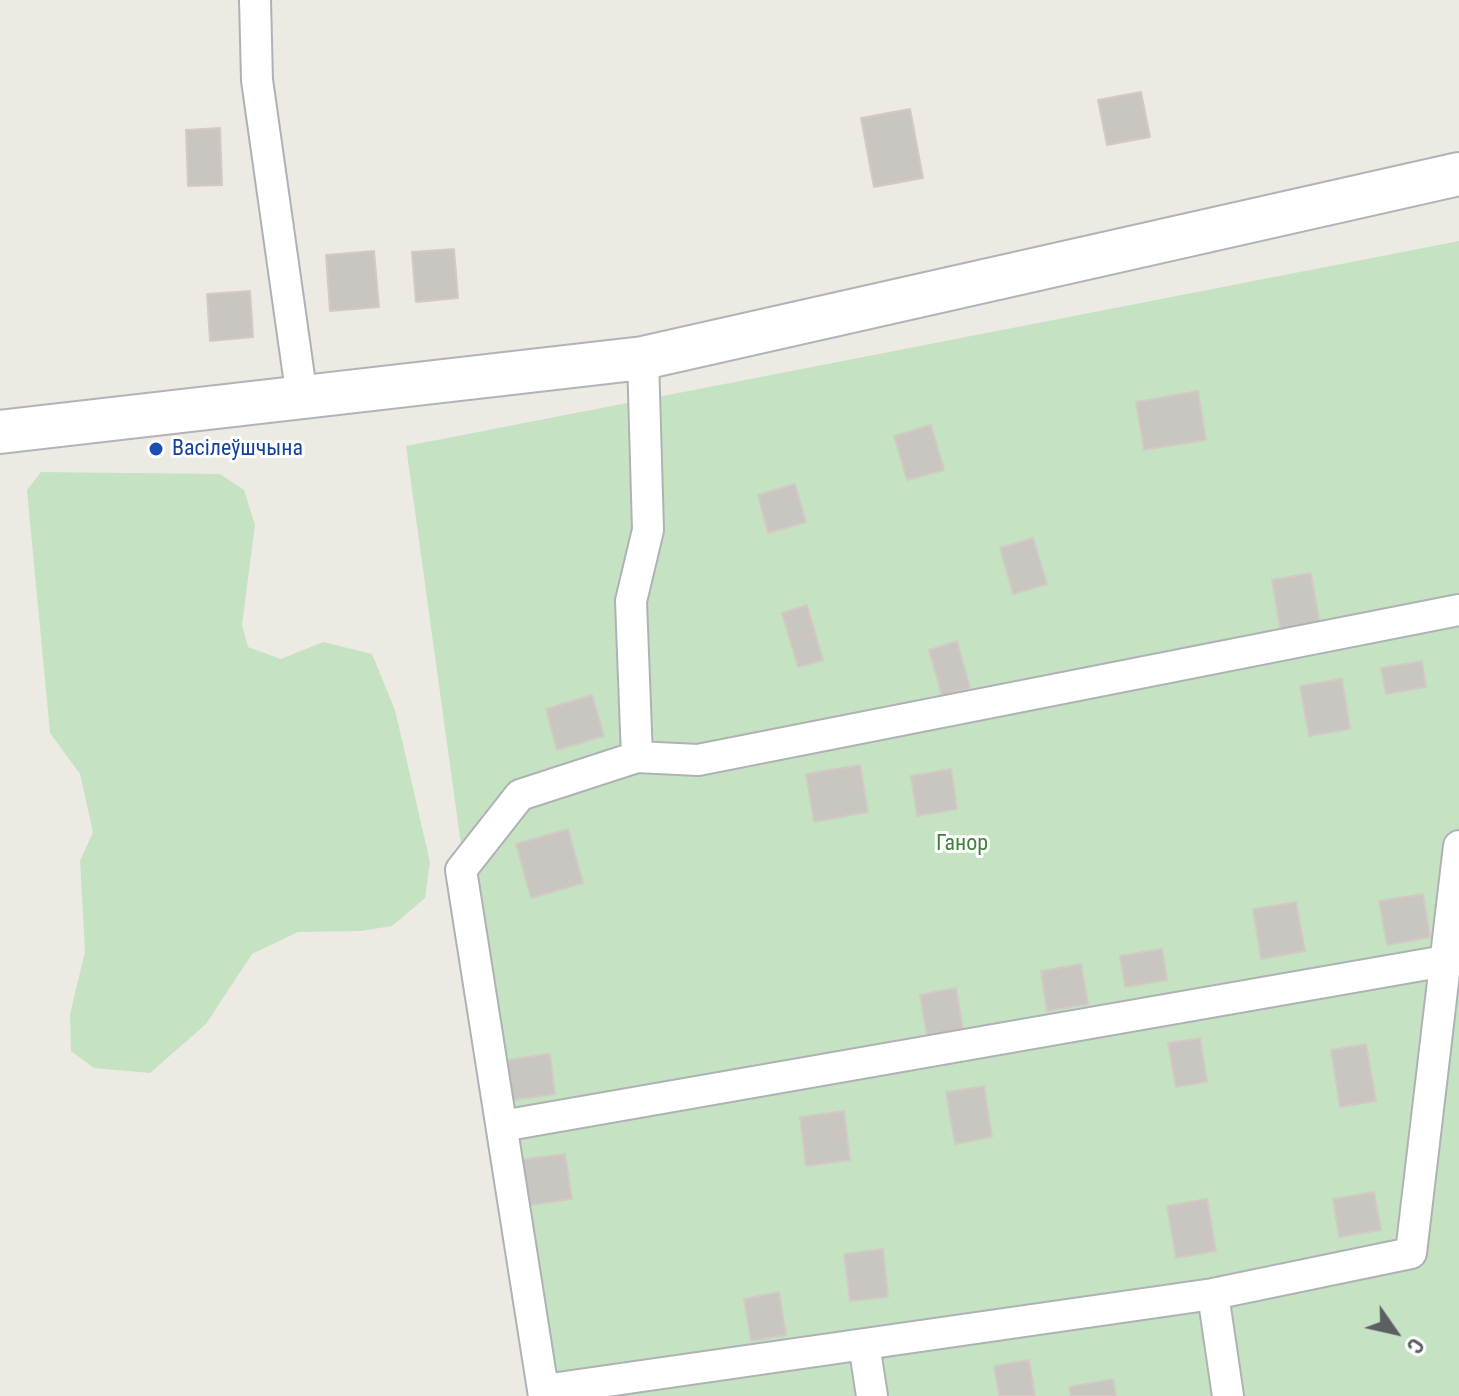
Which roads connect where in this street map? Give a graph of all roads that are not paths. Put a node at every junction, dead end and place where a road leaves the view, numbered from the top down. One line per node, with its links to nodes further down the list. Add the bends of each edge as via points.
1 (255, 0): 4 (street, via 257,80)
2 (1459, 174): 3 (main road)
3 (643, 358): 4 (main road); 7 (street, via 648,530 631,601)
4 (302, 398): 5 (main road)
5 (0, 432)
6 (1459, 610): 7 (street, via 698,760)
7 (637, 757): 10 (street, via 520,795 461,870)
8 (1459, 846): 9 (street)
9 (1445, 961): 10 (street); 11 (street, via 1411,1253)
10 (502, 1126): 13 (street)
11 (1213, 1294): 12 (street); 15 (street)
12 (864, 1344): 13 (street); 14 (street)
13 (544, 1393)
14 (872, 1396)
15 (1228, 1396)

